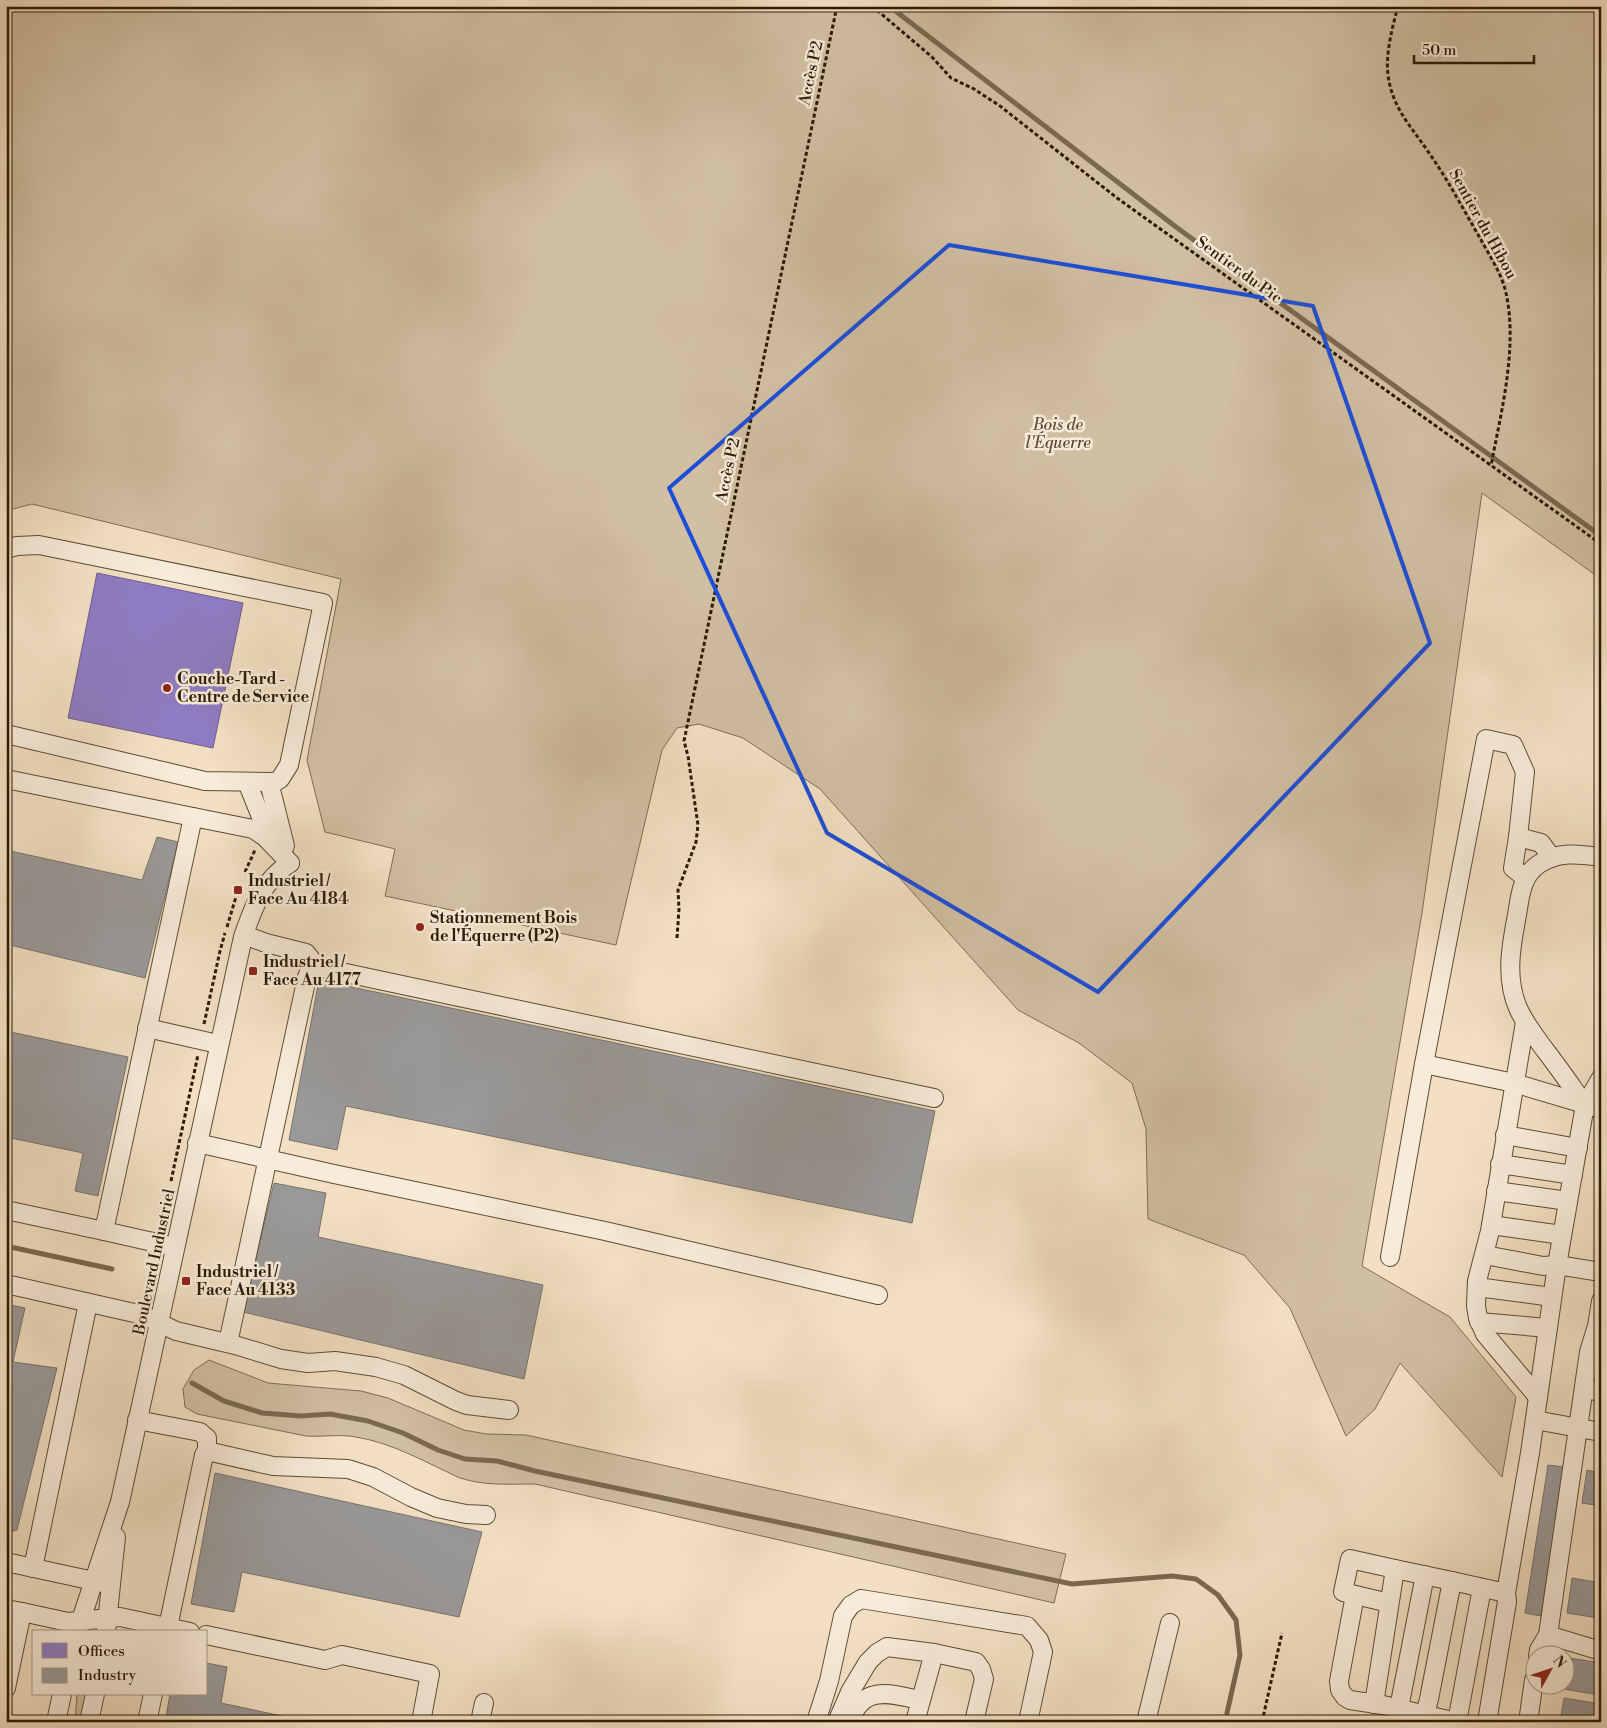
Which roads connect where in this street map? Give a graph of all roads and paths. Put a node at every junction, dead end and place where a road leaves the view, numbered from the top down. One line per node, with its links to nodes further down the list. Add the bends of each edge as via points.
1 (837, 6): 21 (path, Accès P2, via 684,741 698,825 696,842 678,890)
2 (872, 6): 4 (path, Sentier du Pic, via 932,57 951,78 1000,106 1117,198)
3 (1398, 6): 4 (path, Sentier du Hibou, via 1387,70 1393,96 1402,116 1454,193 1506,291 1510,353)
4 (1491, 467): 5 (path, Sentier du Pic)
5 (1601, 544)
6 (6, 549): 10 (street, via 39,545 323,603 289,765 280,780)
7 (6, 734): 9 (street, via 190,778)
8 (6, 779): 11 (street)
9 (246, 782): 10 (street); 16 (street, via 263,822)
10 (269, 782): 16 (street)
11 (192, 817): 16 (street, via 253,829); 24 (street)
12 (1518, 837): 15 (street, via 1541,843); 18 (street, via 1513,868); 27 (street, via 1526,772 1514,745 1486,739)
13 (253, 854): 17 (path)
14 (1601, 857): 15 (street, via 1569,854)
15 (1552, 858): 18 (street, via 1538,864)
16 (290, 863): 20 (street, Boulevard Industriel, via 276,873 263,889)
17 (245, 872)
18 (1526, 878): 23 (street, via 1512,940 1510,966 1514,994)
19 (238, 890): 25 (path, Boulevard Industriel, via 220,952)
20 (244, 935): 22 (street, via 306,953); 26 (street, Boulevard Industriel)
21 (677, 938)
22 (314, 968): 30 (street); 35 (street, via 307,977)
23 (1525, 1022): 29 (street); 31 (street)
24 (147, 1028): 25 (street); 43 (street)
25 (201, 1040): 26 (street); 38 (path, Boulevard Industriel)
26 (218, 1044): 33 (street, Boulevard Industriel)
27 (1424, 1064): 29 (street); 47 (street)
28 (1601, 1078): 31 (street)
29 (1514, 1083): 31 (street); 32 (street)
30 (934, 1098)
31 (1593, 1107): 34 (street)
32 (1505, 1135): 34 (street); 36 (street)
33 (197, 1143): 35 (street); 45 (street, Boulevard Industriel)
34 (1578, 1148): 37 (street)
35 (268, 1159): 52 (street, via 594,1229); 59 (street)
36 (1500, 1164): 37 (street); 39 (street)
37 (1573, 1175): 40 (street)
38 (170, 1185)
39 (1496, 1191): 40 (street); 42 (street)
40 (1568, 1201): 44 (street)
41 (6, 1210): 43 (street)
42 (1490, 1225): 44 (street); 46 (street)
43 (104, 1231): 45 (street)
44 (1562, 1235): 48 (street)
45 (175, 1247): 57 (street, Boulevard Industriel)
46 (1485, 1255): 48 (street, via 1543,1266); 51 (street)
47 (1390, 1257)
48 (1557, 1265): 49 (street); 53 (street)
49 (1601, 1272)
50 (6, 1284): 54 (street)
51 (1477, 1287): 53 (street); 56 (street)
52 (878, 1296)
53 (1552, 1297): 58 (street)
54 (88, 1303): 57 (street, via 142,1315); 72 (street)
55 (1600, 1310): 60 (street)
56 (1479, 1322): 58 (street); 62 (street, via 1485,1334)
57 (158, 1323): 59 (street, via 176,1331); 64 (street, Boulevard Industriel)
58 (1548, 1328): 62 (street)
59 (228, 1343): 63 (street, via 296,1362 376,1366 404,1375 467,1405)
60 (1595, 1353): 61 (street)
61 (1592, 1391): 66 (street)
62 (1538, 1397): 65 (street)
63 (509, 1410)
64 (137, 1420): 68 (street, via 200,1432 207,1438); 69 (street, Boulevard Industriel)
65 (1535, 1420): 66 (street); 79 (street)
66 (1578, 1428): 67 (street); 89 (street)
67 (1601, 1432)
68 (208, 1451): 70 (street, via 273,1466 348,1469 373,1477 438,1508); 86 (street, via 204,1454)
69 (120, 1502): 75 (street, Boulevard Industriel); 77 (street, Boulevard Industriel)
70 (486, 1515)
71 (6, 1562): 72 (street)
72 (33, 1568): 75 (street)
73 (1395, 1569): 74 (street); 80 (street, via 1350,1559 1343,1592); 81 (street)
74 (1425, 1576): 76 (street); 101 (street)
75 (94, 1581): 77 (street); 85 (street, Boulevard Industriel)
76 (1452, 1582): 78 (street); 102 (street)
77 (111, 1585): 84 (street, Boulevard Industriel)
78 (1482, 1588): 79 (street); 116 (street)
79 (1506, 1593): 117 (street)
80 (1355, 1595): 81 (street); 100 (street, via 1340,1671 1340,1690 1350,1700)
81 (1389, 1603): 100 (street)
82 (14, 1610): 85 (street); 93 (street)
83 (1170, 1623): 114 (street)
84 (107, 1625): 85 (street); 86 (street, via 120,1617)
85 (79, 1626)
86 (167, 1629)
87 (1282, 1633): 115 (path)
88 (208, 1635): 106 (street, via 325,1660 342,1655 430,1674)
89 (1548, 1635): 90 (street); 91 (street)
90 (1541, 1646)
91 (1601, 1651)
92 (934, 1653): 98 (street); 109 (street, via 886,1647 877,1653 850,1692); 112 (street, via 976,1662 981,1668 984,1679)
93 (6, 1688)
94 (62, 1696): 103 (street)
95 (95, 1696): 104 (street)
96 (153, 1696): 105 (street)
97 (1532, 1696): 118 (street)
98 (919, 1700): 110 (street, via 881,1693 869,1696 861,1702); 111 (street)
99 (484, 1703): 107 (street)
100 (1374, 1704): 101 (street)
101 (1399, 1708): 102 (street)
102 (1424, 1718): 116 (street)
103 (56, 1722)
104 (89, 1722)
105 (147, 1722)
106 (421, 1722)
107 (480, 1722)
108 (816, 1722): 113 (street, via 843,1616 851,1605 861,1599 1027,1626 1039,1640 1043,1652)
109 (837, 1722)
110 (850, 1722)
111 (915, 1722)
112 (974, 1722)
113 (1028, 1722)
114 (1146, 1722)
115 (1262, 1722)
116 (1457, 1722)
117 (1487, 1722)
118 (1528, 1722)

